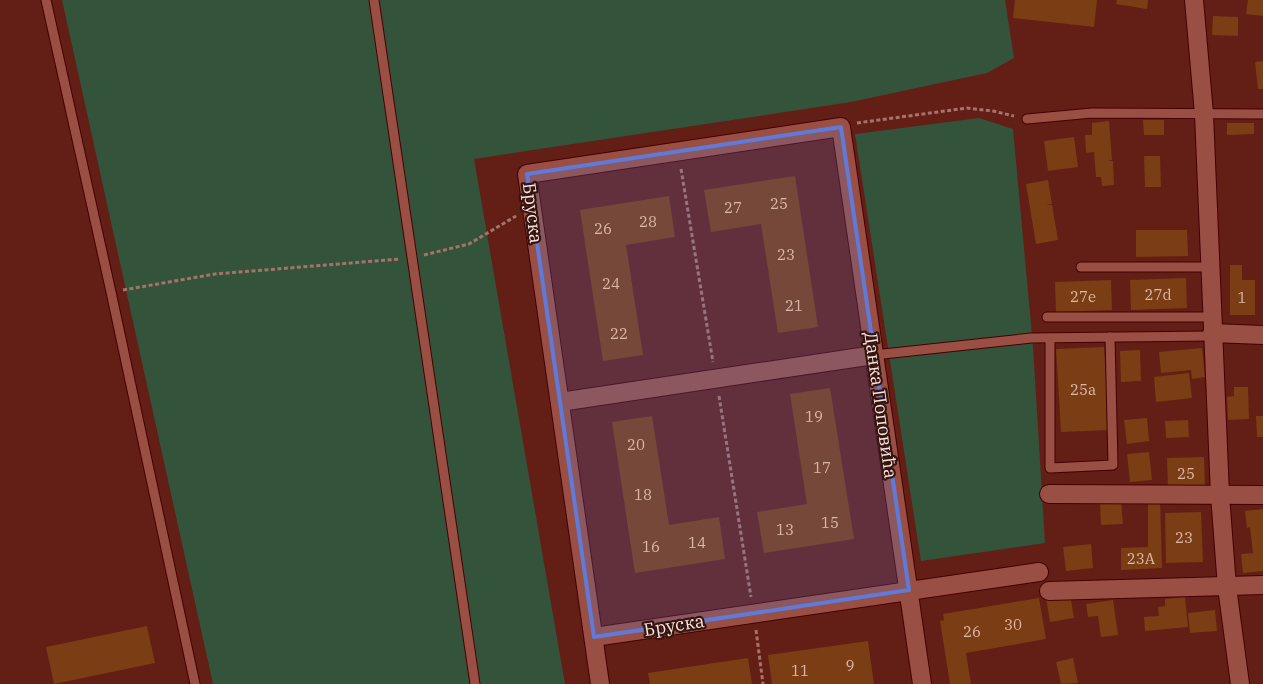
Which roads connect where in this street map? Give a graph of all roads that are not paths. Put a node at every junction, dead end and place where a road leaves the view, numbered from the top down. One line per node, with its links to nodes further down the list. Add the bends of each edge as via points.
1 (46, 0): 26 (lane, via 111,292)
2 (374, 0): 27 (lane)
3 (1194, 0): 4 (street)
4 (1204, 114): 5 (lane); 6 (lane, via 1092,114); 8 (street)
5 (1263, 114)
6 (1027, 119)
7 (841, 127): 15 (street, Данка Поповића); 16 (street, Бруска, via 527,174)
8 (1210, 266): 9 (lane); 11 (street)
9 (1081, 267)
10 (1047, 316): 11 (lane)
11 (1212, 329): 12 (street); 13 (lane); 18 (street)
12 (1263, 335)
13 (1110, 337): 14 (lane); 14 (lane, via 1113,465 1050,468)
14 (1050, 338): 15 (lane)
15 (874, 355): 16 (street); 23 (street, Данка Поповића)
16 (560, 402): 25 (street, Бруска)
17 (1049, 494): 18 (street)
18 (1220, 495): 19 (street); 22 (street)
19 (1263, 495)
20 (1039, 572): 23 (street, Бруска)
21 (1263, 585): 22 (street)
22 (1227, 587): 24 (street); 30 (street)
23 (909, 590): 25 (street, Бруска); 29 (street, Данка Поповића)
24 (1049, 591)
25 (594, 637): 28 (street, Бруска)
26 (192, 683)
27 (475, 684)
28 (600, 684)
29 (922, 684)
30 (1240, 684)

